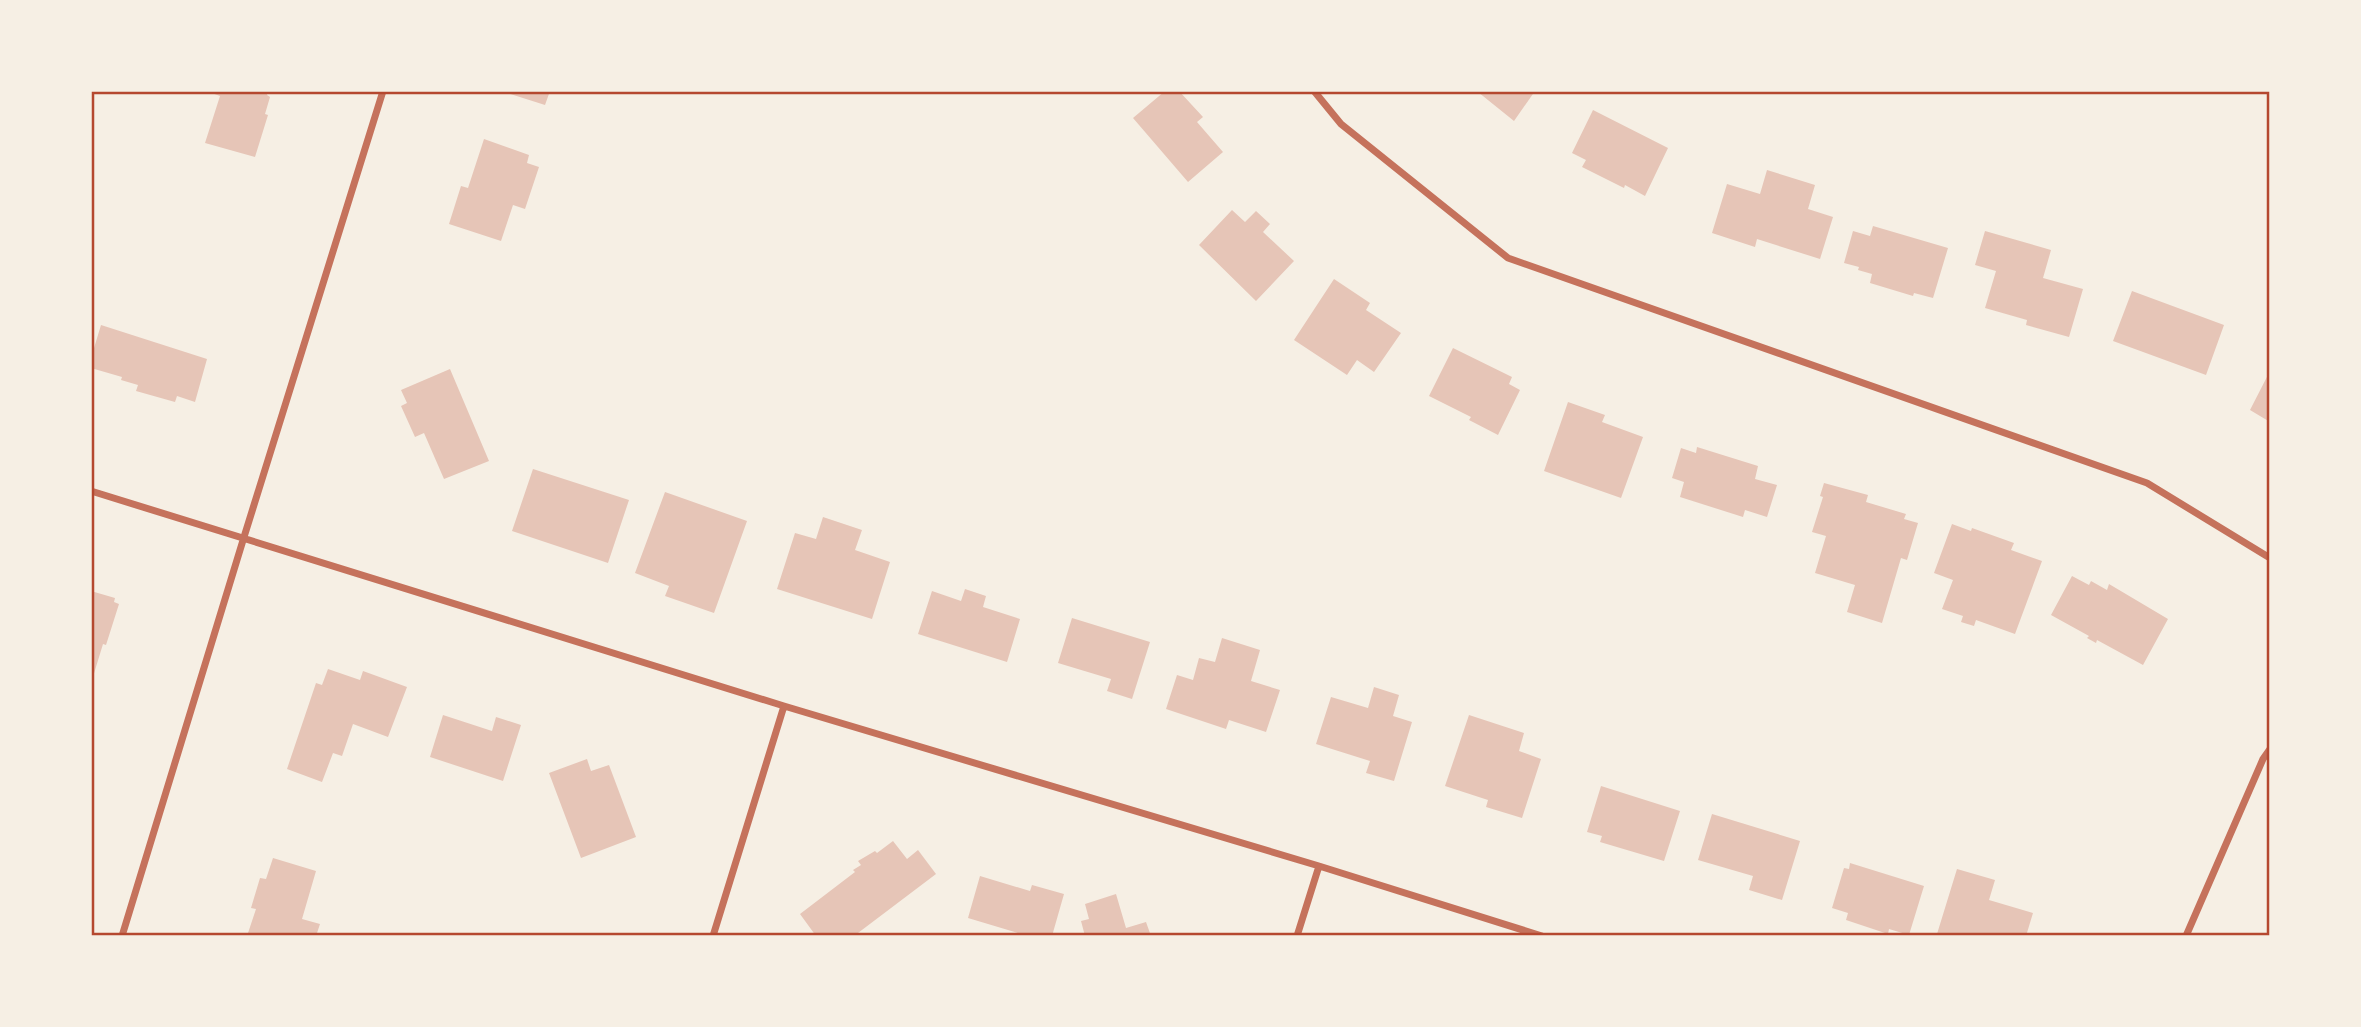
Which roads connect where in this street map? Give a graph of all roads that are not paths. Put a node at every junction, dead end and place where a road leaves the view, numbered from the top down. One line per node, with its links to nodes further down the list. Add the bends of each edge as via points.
1 (383, 91): 4 (street)
2 (1314, 91): 5 (street, via 1341,124 1508,258 2147,483)
3 (91, 491): 4 (street)
4 (243, 537): 6 (street); 9 (street)
5 (2270, 558)
6 (784, 706): 8 (street); 10 (street)
7 (2270, 749): 13 (street)
8 (1319, 866): 11 (street); 12 (street)
9 (122, 936)
10 (712, 936)
11 (1297, 936)
12 (1542, 936)
13 (2186, 936)

